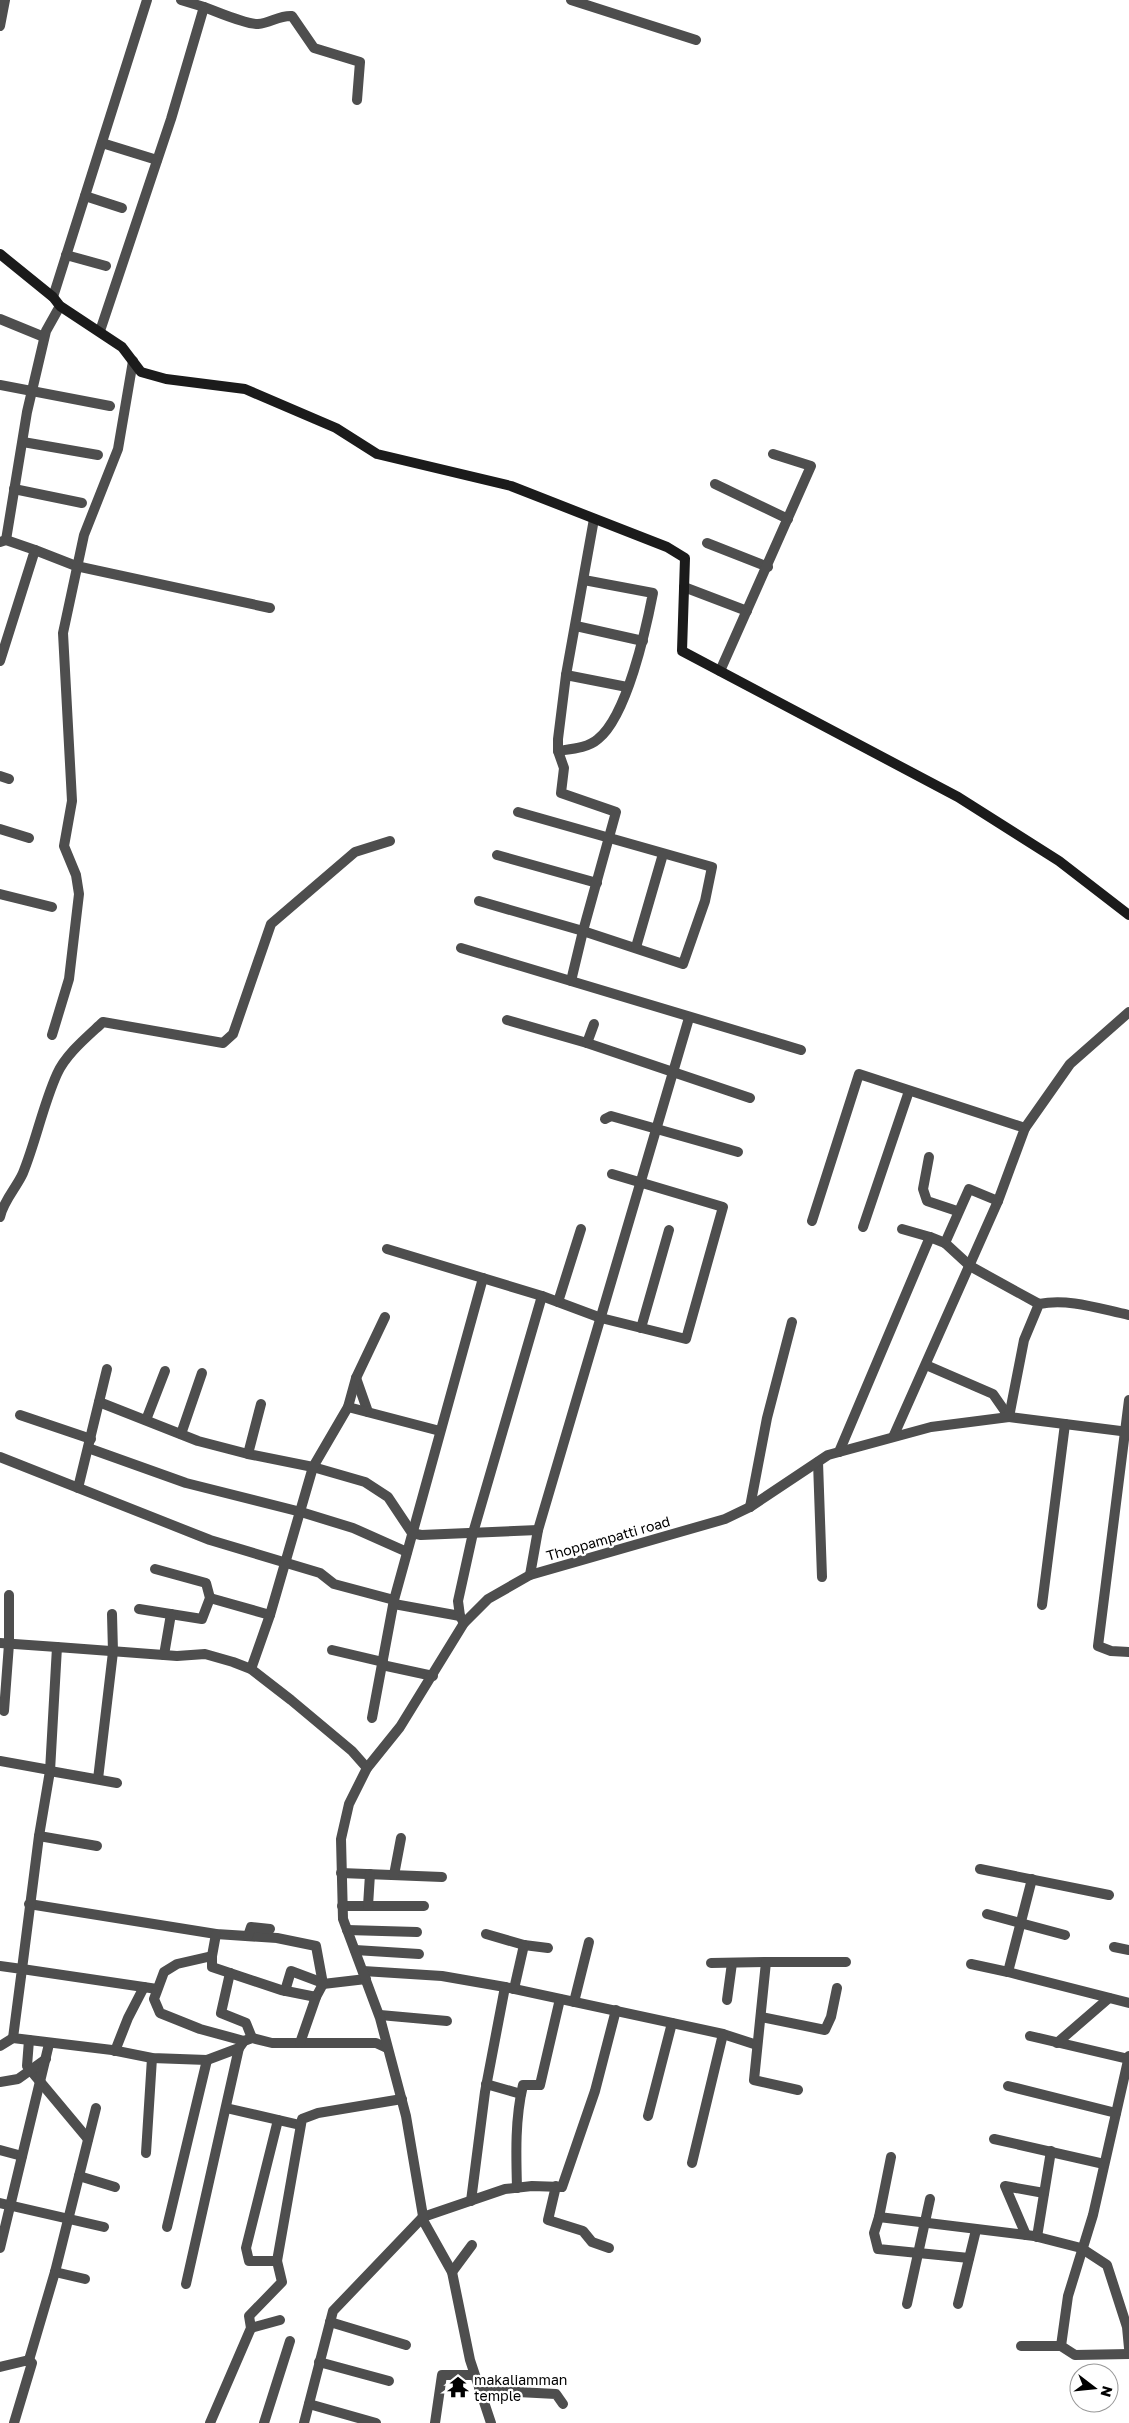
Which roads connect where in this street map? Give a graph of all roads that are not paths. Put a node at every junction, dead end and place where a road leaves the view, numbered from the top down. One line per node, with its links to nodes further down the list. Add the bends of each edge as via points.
1 (5, 0): 6 (street)
2 (147, 0): 9 (street)
3 (181, 0): 5 (street)
4 (571, 0): 7 (street)
5 (204, 7): 8 (street, via 255,24 266,23 282,15 292,16 314,48 360,62); 10 (street)
6 (0, 26)
7 (696, 40)
8 (357, 100)
9 (102, 143): 10 (street); 11 (street)
10 (157, 160): 19 (street)
11 (85, 196): 12 (street); 14 (street)
12 (122, 208)
13 (0, 254): 16 (street)
14 (66, 255): 15 (street); 16 (street)
15 (106, 266)
16 (53, 297): 17 (street)
17 (60, 306): 19 (street); 20 (street)
18 (0, 319): 20 (street)
19 (100, 331): 21 (street, via 122,347)
20 (44, 337): 23 (street)
21 (132, 361): 31 (street, via 141,372 166,379 245,389 336,428 377,454 511,486); 36 (street, via 118,449 84,535)
22 (0, 385): 23 (street)
23 (32, 391): 24 (street); 25 (street)
24 (110, 406)
25 (23, 442): 27 (street); 29 (street)
26 (773, 454): 32 (street, via 811,466)
27 (98, 455)
28 (715, 484): 32 (street)
29 (14, 489): 30 (street); 33 (street)
30 (82, 503)
31 (594, 519): 38 (street); 39 (street, via 667,547 685,558)
32 (788, 519): 37 (street)
33 (3, 541): 35 (street)
34 (707, 543): 37 (street)
35 (35, 550): 36 (street); 44 (street)
36 (76, 566): 40 (street); 69 (street, via 63,634 72,800 64,846 76,875 79,894 69,979)
37 (768, 567): 41 (street)
38 (584, 580): 42 (street); 43 (street, via 653,593)
39 (684, 587): 41 (street); 45 (street, via 682,651)
40 (270, 608)
41 (747, 611): 45 (street)
42 (576, 626): 43 (street); 46 (street)
43 (643, 641): 47 (street)
44 (0, 661)
45 (720, 671): 60 (street, via 958,797 1059,861)
46 (566, 676): 47 (street); 48 (street)
47 (627, 687): 48 (street, via 610,726 597,740 579,748)
48 (558, 751): 52 (street, via 564,768 561,793 616,812)
49 (518, 812): 52 (street)
50 (0, 830): 51 (street)
51 (29, 838)
52 (608, 839): 54 (street); 56 (street)
53 (390, 841): 84 (street, via 356,852 271,924 233,1034 223,1043 103,1022 72,1052 57,1074 32,1151)
54 (663, 854): 62 (street); 62 (street, via 712,867 705,901 683,964)
55 (497, 855): 56 (street)
56 (597, 883): 61 (street)
57 (0, 894): 59 (street)
58 (479, 901): 61 (street)
59 (52, 907)
60 (1129, 915)
61 (583, 931): 62 (street); 64 (street)
62 (636, 947)
63 (461, 948): 64 (street)
64 (572, 981): 66 (street)
65 (1129, 1012): 76 (street, via 1070,1064)
66 (690, 1018): 71 (street); 72 (street)
67 (506, 1020): 70 (street)
68 (594, 1024): 70 (street)
69 (52, 1035)
70 (587, 1043): 72 (street)
71 (800, 1050)
72 (673, 1072): 74 (street); 77 (street)
73 (909, 1091): 76 (street); 85 (street, via 859,1074); 86 (street)
74 (750, 1098)
75 (605, 1120): 77 (street, via 611,1116)
76 (1025, 1128): 82 (street)
77 (656, 1129): 78 (street); 81 (street)
78 (738, 1152)
79 (929, 1157): 83 (street, via 923,1189 927,1200)
80 (612, 1174): 81 (street)
81 (641, 1182): 100 (street); 102 (street, via 723,1207 686,1339)
82 (998, 1201): 83 (street, via 969,1189); 93 (street)
83 (957, 1211): 91 (street)
84 (0, 1217)
85 (812, 1221)
86 (863, 1228)
87 (581, 1229): 96 (street)
88 (902, 1229): 90 (street)
89 (669, 1230): 102 (street)
90 (930, 1238): 91 (street); 122 (street)
91 (945, 1243): 93 (street)
92 (387, 1249): 94 (street)
93 (970, 1266): 97 (street); 103 (street)
94 (483, 1278): 95 (street); 117 (street)
95 (542, 1296): 96 (street); 132 (street)
96 (558, 1302): 100 (street)
97 (1039, 1304): 98 (street, via 1052,1301 1074,1303); 114 (street, via 1024,1340)
98 (1129, 1315)
99 (385, 1317): 107 (street)
100 (601, 1318): 102 (street); 130 (street)
101 (792, 1322): 128 (street, via 767,1418)
102 (641, 1328)
103 (926, 1365): 114 (street, via 993,1394); 120 (street)
104 (107, 1369): 109 (street)
105 (165, 1371): 115 (street)
106 (202, 1373): 119 (street)
107 (356, 1378): 111 (street); 112 (street)
108 (1129, 1400): 118 (street)
109 (99, 1402): 115 (street); 121 (street)
110 (261, 1404): 123 (street)
111 (348, 1407): 112 (street); 126 (street)
112 (368, 1412): 117 (street)
113 (20, 1415): 121 (street)
114 (1010, 1417): 116 (street, Thoppampatti road); 120 (street, Thoppampatti road)
115 (146, 1420): 119 (street)
116 (1064, 1424): 118 (street, Thoppampatti road); 141 (street)
117 (440, 1431): 131 (street)
118 (1127, 1432): 151 (street, via 1098,1646)
119 (181, 1434): 123 (street)
120 (894, 1435): 122 (street, Thoppampatti road)
121 (89, 1443): 127 (street); 129 (street, via 186,1483)
122 (839, 1452): 125 (street, Thoppampatti road)
123 (248, 1454): 126 (street)
124 (0, 1457): 127 (street)
125 (818, 1462): 128 (street, Thoppampatti road); 137 (street)
126 (313, 1467): 129 (street); 131 (street, via 365,1482 388,1497)
127 (78, 1488): 134 (street, via 210,1540)
128 (750, 1507): 136 (street, Thoppampatti road, via 725,1519)
129 (301, 1512): 133 (street, via 353,1528); 134 (street)
130 (538, 1530): 132 (street); 136 (street)
131 (412, 1533): 132 (street); 133 (street)
132 (473, 1533): 146 (street, via 458,1601)
133 (407, 1552): 140 (street)
134 (285, 1562): 140 (street, via 320,1573 334,1584); 145 (street)
135 (155, 1569): 139 (street, via 206,1583)
136 (530, 1575): 146 (street, Thoppampatti road, via 488,1599)
137 (822, 1577)
138 (9, 1595): 147 (street)
139 (210, 1598): 144 (street, via 202,1619); 145 (street)
140 (394, 1602): 146 (street); 153 (street)
141 (1042, 1606)
142 (139, 1609): 144 (street)
143 (112, 1614): 150 (street)
144 (172, 1614): 152 (street)
145 (270, 1615): 154 (street)
146 (462, 1620): 155 (street, Thoppampatti road)
147 (4, 1643): 148 (street); 156 (street)
148 (56, 1647): 150 (street); 160 (street)
149 (332, 1650): 153 (street)
150 (113, 1652): 152 (street); 161 (street)
151 (1129, 1652)
152 (164, 1655): 154 (street, via 205,1654)
153 (382, 1664): 155 (street); 157 (street)
154 (252, 1669): 159 (street, via 352,1751)
155 (433, 1676): 159 (street, Thoppampatti road, via 400,1727)
156 (4, 1711)
157 (372, 1718)
158 (0, 1761): 160 (street)
159 (367, 1768): 167 (street, Thoppampatti road, via 347,1813 341,1839)
160 (50, 1770): 161 (street); 163 (street)
161 (98, 1779): 162 (street)
162 (117, 1783)
163 (38, 1836): 165 (street); 173 (street)
164 (401, 1838): 169 (street)
165 (97, 1846)
166 (980, 1869): 171 (street)
167 (341, 1873): 168 (street); 174 (street, Thoppampatti road)
168 (370, 1874): 169 (street); 175 (street)
169 (394, 1875): 170 (street)
170 (442, 1877)
171 (1032, 1879): 172 (street); 178 (street)
172 (1109, 1895)
173 (29, 1904): 182 (street); 200 (street)
174 (342, 1906): 175 (street); 180 (street, Thoppampatti road)
175 (368, 1906): 176 (street)
176 (424, 1906)
177 (987, 1914): 178 (street)
178 (1021, 1922): 184 (street); 201 (street)
179 (270, 1929): 185 (street, via 251,1927)
180 (347, 1930): 181 (street); 190 (street, Thoppampatti road)
181 (418, 1932)
182 (216, 1934): 185 (street); 193 (street)
183 (486, 1934): 187 (street)
184 (1064, 1934)
185 (248, 1936): 204 (street, via 316,1946)
186 (589, 1942): 214 (street)
187 (524, 1945): 189 (street); 206 (street)
188 (1114, 1947): 191 (street)
189 (548, 1948)
190 (355, 1950): 192 (street); 203 (street, Thoppampatti road)
191 (1129, 1950)
192 (419, 1954)
193 (212, 1956): 202 (street, via 212,1967); 208 (street, via 177,1964 164,1972)
194 (766, 1962): 195 (street); 197 (street); 218 (street)
195 (846, 1962)
196 (710, 1963): 197 (street)
197 (732, 1963): 213 (street)
198 (971, 1964): 201 (street)
199 (0, 1966): 200 (street)
200 (22, 1969): 205 (street); 224 (street)
201 (1008, 1972): 211 (street)
202 (230, 1973): 209 (street); 226 (street, via 221,2013 246,2023)
203 (365, 1975): 204 (street); 206 (street, via 442,1976); 217 (street, Thoppampatti road)
204 (323, 1983): 209 (street, via 291,1970); 210 (street)
205 (144, 1987): 208 (street); 233 (street)
206 (510, 1988): 212 (street); 241 (street)
207 (837, 1988): 218 (street, via 825,2030)
208 (157, 1989): 226 (street, via 154,1999 160,2013)
209 (285, 1991): 210 (street)
210 (316, 1997): 228 (street)
211 (1109, 1998): 215 (street); 227 (street)
212 (560, 1999): 214 (street); 244 (street, via 540,2085 523,2085)
213 (727, 2000)
214 (574, 2002): 216 (street)
215 (1129, 2003)
216 (616, 2010): 220 (street); 262 (street, via 595,2091 562,2186)
217 (380, 2015): 219 (street); 232 (street, Thoppampatti road)
218 (761, 2017): 230 (street)
219 (447, 2021)
220 (672, 2024): 221 (street); 249 (street)
221 (723, 2034): 230 (street); 259 (street)
222 (0, 2036): 224 (street)
223 (1030, 2036): 227 (street)
224 (13, 2038): 225 (street); 231 (street)
225 (28, 2040): 229 (street); 238 (street)
226 (245, 2042): 228 (street); 237 (street); 247 (street)
227 (1057, 2042): 234 (street)
228 (300, 2043): 232 (street, via 376,2043)
229 (49, 2044): 233 (street); 236 (street)
230 (757, 2045): 243 (street, via 754,2080)
231 (0, 2046)
232 (387, 2048): 245 (street, Thoppampatti road)
233 (115, 2051): 235 (street)
234 (1129, 2057): 248 (street)
235 (152, 2058): 237 (street); 256 (street)
236 (46, 2059): 238 (street); 240 (street)
237 (207, 2060): 274 (street)
238 (29, 2070): 239 (street, via 18,2079); 240 (street)
239 (0, 2082)
240 (40, 2083): 253 (street); 257 (street)
241 (486, 2084): 244 (street); 267 (street)
242 (1008, 2086): 248 (street)
243 (798, 2090)
244 (521, 2094): 264 (street, via 516,2146)
245 (402, 2099): 251 (street, via 318,2114 302,2119); 269 (street, Thoppampatti road)
246 (96, 2108): 253 (street)
247 (226, 2108): 250 (street); 289 (street)
248 (1116, 2113): 260 (street)
249 (648, 2116)
250 (278, 2120): 251 (street); 285 (street, via 246,2248 249,2261)
251 (300, 2125): 285 (street)
252 (994, 2139): 255 (street)
253 (88, 2140): 261 (street)
254 (0, 2150): 257 (street)
255 (1051, 2151): 260 (street); 265 (street)
256 (146, 2153)
257 (22, 2156): 268 (street)
258 (891, 2157): 270 (street)
259 (692, 2163)
260 (1104, 2164): 282 (street)
261 (79, 2176): 263 (street); 271 (street)
262 (556, 2186): 264 (street); 281 (street, via 548,2220 583,2230 592,2242)
263 (115, 2187)
264 (517, 2188): 267 (street)
265 (1044, 2193): 276 (street, via 1005,2186); 278 (street)
266 (930, 2198): 272 (street)
267 (470, 2202): 269 (street)
268 (5, 2204): 271 (street); 277 (street)
269 (423, 2217): 287 (street, Thoppampatti road); 293 (street, via 347,2294 333,2311)
270 (879, 2217): 272 (street); 283 (street, via 874,2233 878,2249)
271 (68, 2218): 273 (street); 286 (street)
272 (925, 2224): 275 (street); 283 (street)
273 (104, 2227)
274 (167, 2227)
275 (976, 2230): 276 (street); 284 (street)
276 (1026, 2235): 278 (street)
277 (1, 2236): 280 (street)
278 (1037, 2237): 282 (street)
279 (472, 2245): 287 (street)
280 (0, 2248)
281 (609, 2248)
282 (1082, 2248): 298 (street, via 1068,2296); 299 (street, via 1107,2265 1127,2326)
283 (919, 2253): 284 (street); 290 (street)
284 (969, 2258): 291 (street)
285 (277, 2261): 294 (street, via 282,2282 249,2316)
286 (55, 2272): 288 (street); 301 (street)
287 (452, 2272): 304 (street)
288 (86, 2279)
289 (186, 2284)
290 (907, 2304)
291 (958, 2304)
292 (280, 2320): 294 (street)
293 (330, 2322): 296 (street); 302 (street)
294 (251, 2328): 310 (street)
295 (290, 2341): 311 (street)
296 (406, 2345)
297 (1021, 2346): 298 (street)
298 (1062, 2346): 300 (street, via 1075,2355)
299 (1129, 2348)
300 (1129, 2354)
301 (29, 2360): 303 (street); 309 (street, via 32,2362)
302 (320, 2362): 305 (street); 307 (street)
303 (0, 2367)
304 (474, 2375): 306 (street); 314 (street, via 442,2375)
305 (389, 2381)
306 (479, 2390): 308 (street, via 556,2394); 315 (street)
307 (308, 2404): 312 (street); 313 (street)
308 (563, 2404)
309 (14, 2423)
310 (210, 2423)
311 (264, 2423)
312 (304, 2423)
313 (376, 2423)
314 (435, 2423)
315 (491, 2423)

